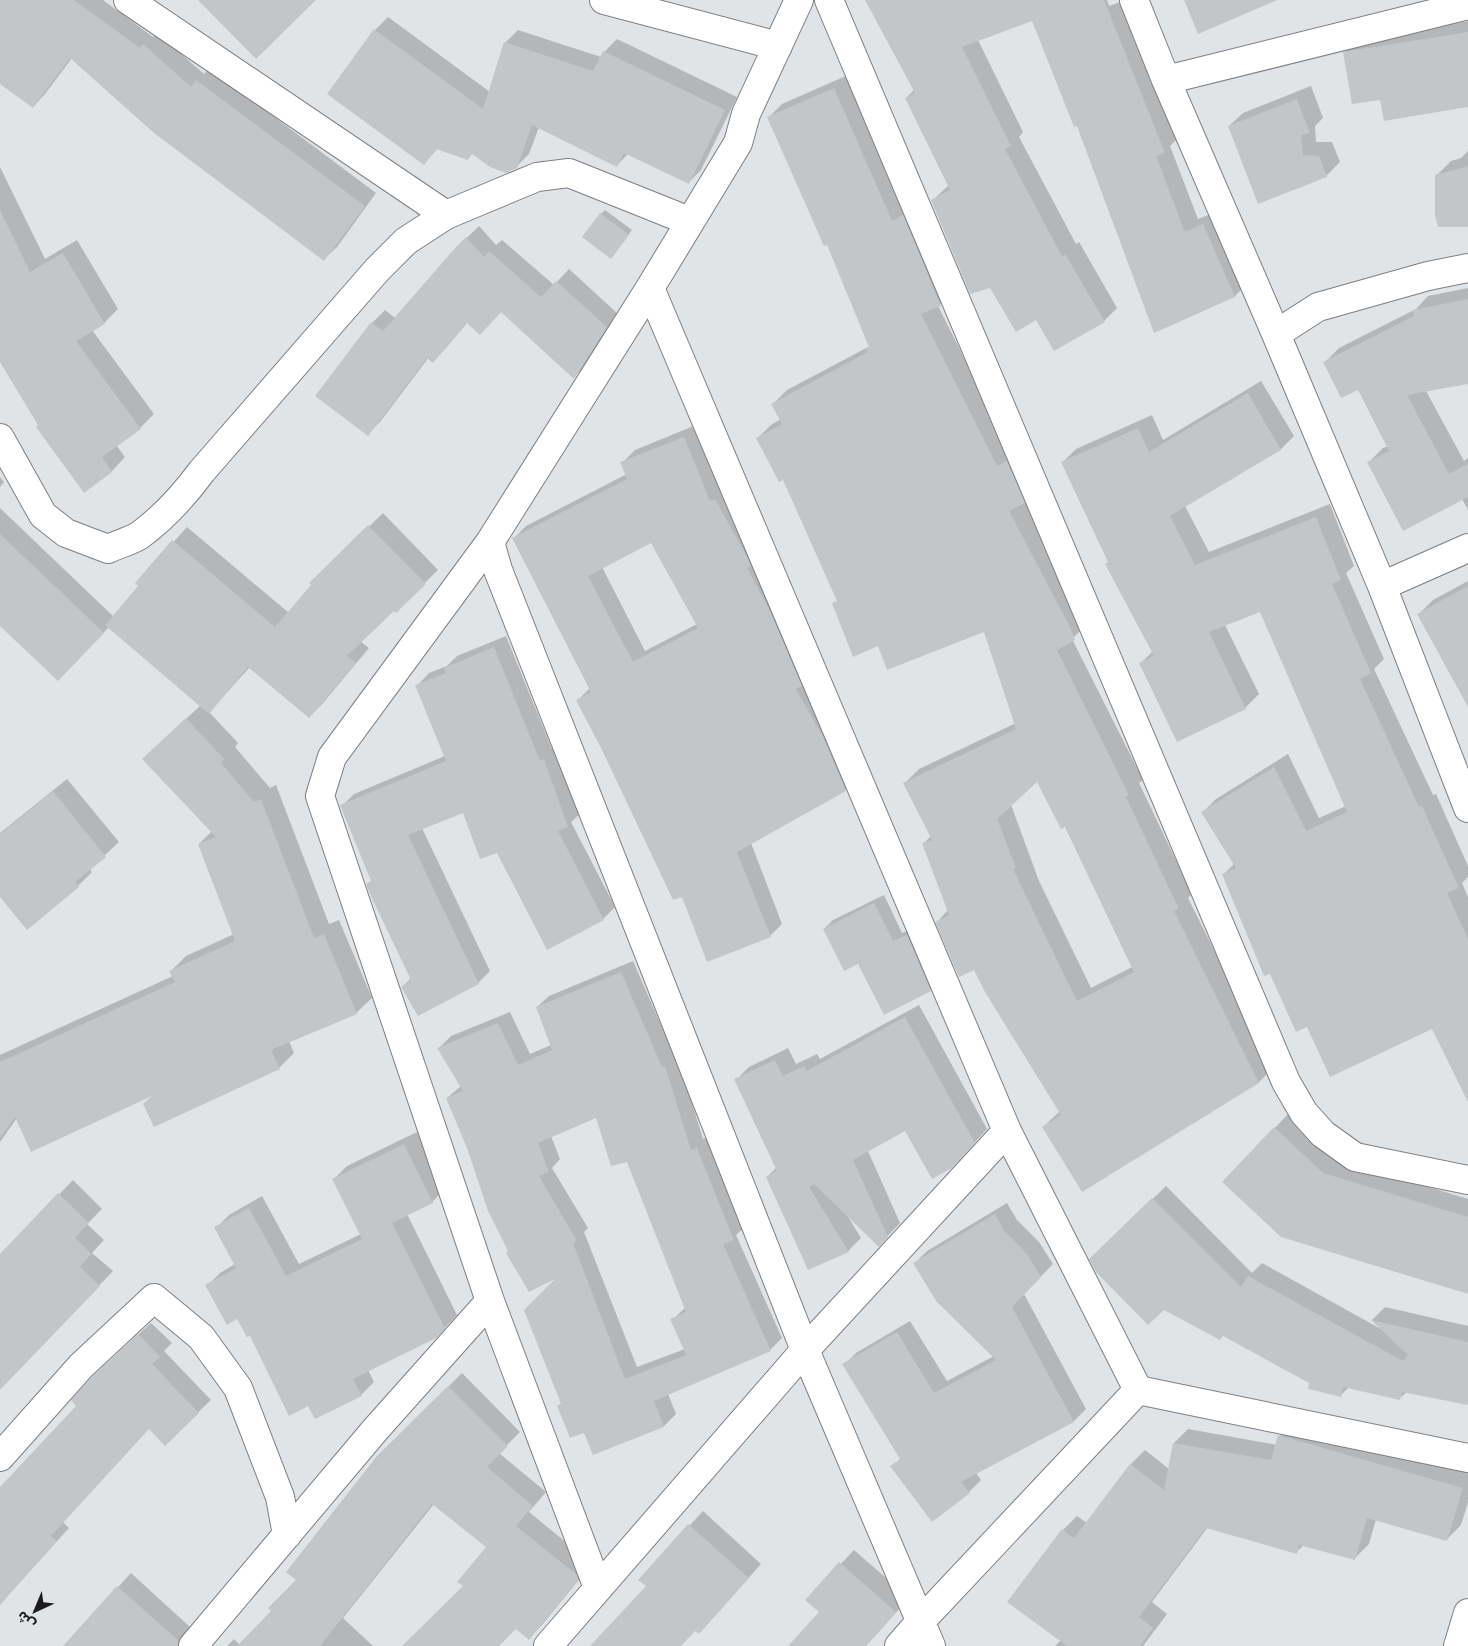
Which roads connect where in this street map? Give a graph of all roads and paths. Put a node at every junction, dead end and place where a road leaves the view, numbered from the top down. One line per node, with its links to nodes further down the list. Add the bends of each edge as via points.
1 (128, 0): 9 (street)
2 (604, 0): 7 (street)
3 (799, 0): 7 (street)
4 (829, 0): 20 (street, via 1286,1082 1304,1113 1324,1134 1355,1157)
5 (1134, 0): 8 (street)
6 (1468, 5): 8 (street)
7 (778, 46): 10 (street, via 746,114 738,143)
8 (1166, 80): 13 (street)
9 (446, 215): 10 (street, via 538,177 569,173); 14 (street, via 406,241 377,270 191,486 139,535 108,549 66,533 44,515)
10 (690, 221): 12 (street)
11 (1468, 268): 13 (street, via 1428,276 1318,308)
12 (650, 288): 15 (street); 19 (street)
13 (1276, 334): 17 (street)
14 (0, 438)
15 (490, 542): 21 (street, via 332,757 320,796); 22 (street, via 498,570)
16 (1468, 548): 17 (street)
17 (1382, 586): 18 (street)
18 (1468, 808)
19 (1007, 1131): 22 (street); 23 (street)
20 (1468, 1180)
21 (490, 1301): 26 (street); 27 (street)
22 (805, 1350): 27 (street); 29 (street)
23 (1138, 1390): 25 (street); 29 (street)
24 (0, 1457): 26 (street, via 81,1366 154,1298 202,1337 238,1388 280,1497)
25 (1468, 1458)
26 (287, 1535): 30 (street)
27 (598, 1588): 31 (street)
28 (1468, 1613): 33 (street)
29 (925, 1634): 32 (street)
30 (193, 1646)
31 (548, 1646)
32 (899, 1646)
33 (1458, 1646)

